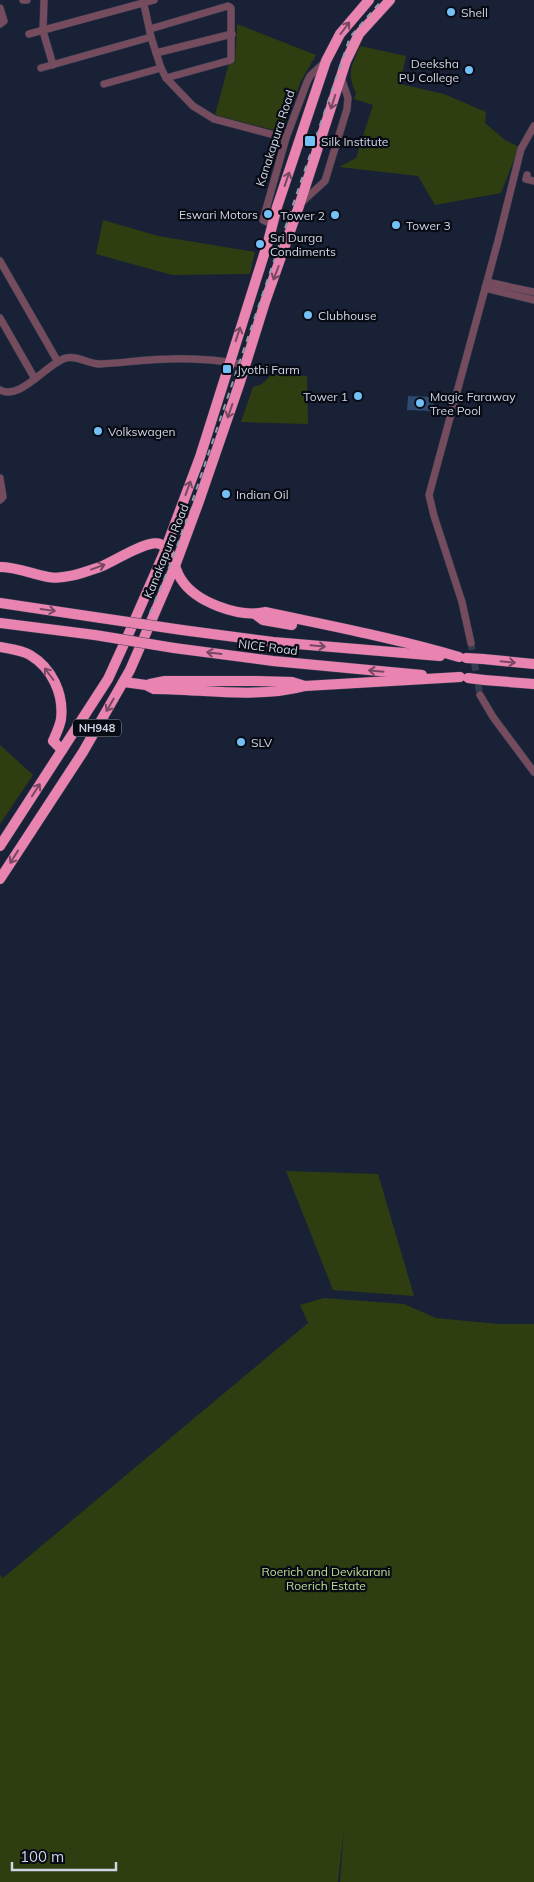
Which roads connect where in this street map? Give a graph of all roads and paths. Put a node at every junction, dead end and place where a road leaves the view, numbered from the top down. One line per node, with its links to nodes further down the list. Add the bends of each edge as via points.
1 (23, 0): 2 (street)
2 (27, 0)
3 (44, 0): 10 (street)
4 (154, 0): 7 (street)
5 (369, 0): 15 (highway, Kanakapura Road, one-way to 5, via 340,34)
6 (390, 0): 20 (highway, Kanakapura Road, via 359,34)
7 (144, 1): 10 (street); 11 (street)
8 (0, 8): 9 (street, via 4,21)
9 (0, 24)
10 (43, 30): 12 (street); 16 (street)
11 (150, 33): 13 (street, via 228,6 231,8); 14 (street); 16 (street)
12 (29, 34)
13 (232, 34): 14 (street); 19 (street, via 231,60)
14 (156, 54): 18 (street)
15 (326, 61): 23 (street, Kanakapura Road, via 310,76); 27 (highway, Kanakapura Road, one-way to 15)
16 (53, 64): 17 (street)
17 (41, 68)
18 (161, 68): 19 (street); 21 (street)
19 (166, 78): 23 (street, via 193,106 214,119)
20 (341, 78): 26 (highway, Kanakapura Road, one-way to 26); 26 (street, Kanakapura Road, via 348,102 325,181)
21 (104, 84)
22 (534, 126): 29 (street, via 521,149)
23 (286, 138): 27 (street, Kanakapura Road, via 263,220)
24 (534, 176): 25 (street, via 527,175 526,179)
25 (534, 180)
26 (300, 206): 35 (highway, Kanakapura Road, one-way to 35)
27 (272, 224): 34 (highway, Kanakapura Road, one-way to 27)
28 (0, 261): 33 (street)
29 (486, 285): 30 (street); 31 (street); 45 (street, via 429,495 462,602)
30 (534, 292)
31 (534, 300)
32 (0, 318): 36 (street)
33 (58, 362): 34 (street, via 68,357 97,364 169,358); 36 (street)
34 (230, 362): 35 (street); 40 (highway, Kanakapura Road / NH948, one-way to 34, via 200,457)
35 (246, 365): 41 (highway, Kanakapura Road, one-way to 41)
36 (35, 379): 37 (street, via 11,392)
37 (1, 393)
38 (0, 478): 39 (street, via 3,496)
39 (0, 500)
40 (166, 548): 41 (highway); 42 (highway, one-way to 40, via 50,577 68,576 102,566 147,544 158,543); 53 (highway, Kanakapura Road / NH948, via 108,680)
41 (175, 566): 47 (highway, via 194,595 205,602 255,614 265,612 342,627); 50 (highway, Kanakapura Road / NH948)
42 (0, 567)
43 (0, 603): 47 (highway, NICE Road, one-way to 47, bridge, via 273,642)
44 (0, 623): 49 (highway, NICE Road, one-way to 44, bridge, via 292,662)
45 (471, 643)
46 (0, 647): 53 (highway, one-way to 46, via 53,741 61,706 52,675 31,656)
47 (463, 658): 48 (highway, NICE Road, one-way to 48, bridge)
48 (534, 664)
49 (464, 678): 50 (highway, via 223,693 154,689); 51 (highway, NICE Road, bridge)
50 (124, 682): 56 (highway, Kanakapura Road / NH948, one-way to 56, via 83,752)
51 (534, 684)
52 (480, 695): 54 (street)
53 (62, 750): 55 (highway, Kanakapura Road / NH948, one-way to 53)
54 (534, 772)
55 (15, 823): 56 (highway); 57 (highway, Kanakapura Road / NH948)
56 (30, 831): 58 (highway, Kanakapura Road / NH948, one-way to 58)
57 (0, 846)
58 (0, 879)

